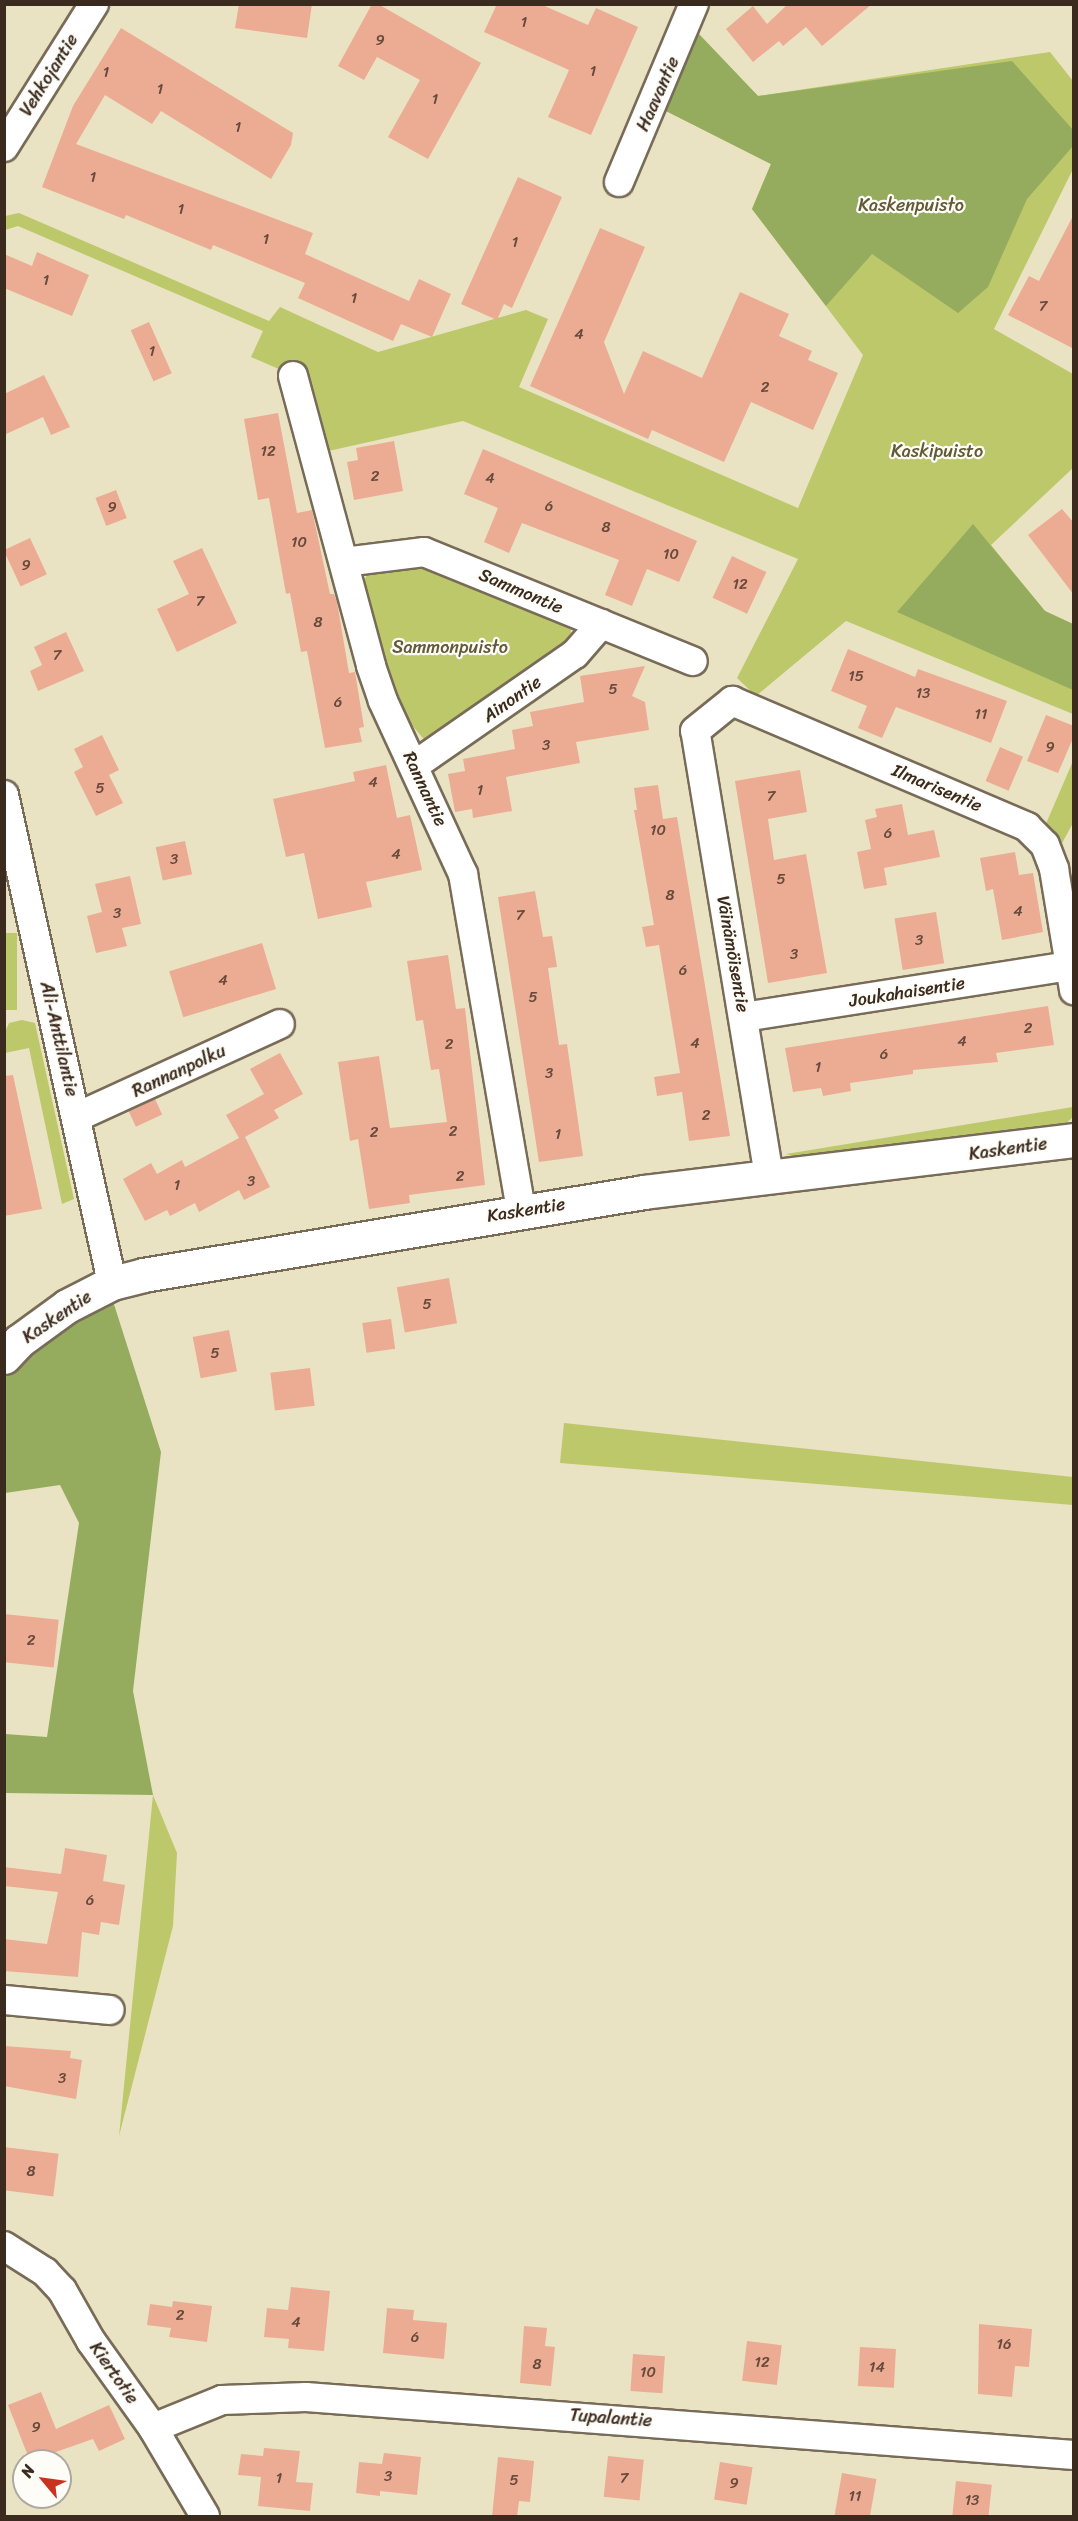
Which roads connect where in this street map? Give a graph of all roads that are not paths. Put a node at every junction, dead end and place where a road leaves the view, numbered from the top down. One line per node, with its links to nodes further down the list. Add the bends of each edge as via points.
1 (94, 4): 3 (street, Vehkojantie)
2 (694, 4): 4 (street, Haavantie)
3 (4, 147)
4 (619, 182)
5 (294, 376): 6 (street, Rannantie)
6 (344, 562): 7 (street, Sammontie, via 424,552); 10 (street, Rannantie, via 383,701)
7 (601, 624): 8 (street, Sammontie); 10 (street, Ainontie, via 575,654)
8 (693, 661)
9 (695, 731): 12 (street, Ilmarisentie, via 732,701 1027,827 1045,844 1054,869); 13 (street, Väinämöisentie)
10 (415, 765): 18 (street, Rannantie, via 463,874)
11 (4, 795): 15 (street, Ali-Anttilantie)
12 (1071, 978): 13 (street, Joukahaisentie)
13 (744, 1017): 17 (street, Väinämöisentie)
14 (280, 1024): 15 (street, Rannanpolku)
15 (77, 1118): 19 (street, Ali-Anttilantie)
16 (1074, 1140): 17 (street, Kaskentie)
17 (769, 1176): 18 (street, Kaskentie)
18 (521, 1210): 19 (street, Kaskentie)
19 (112, 1283): 20 (street, Kaskentie, via 67,1306)
20 (4, 1357)
21 (4, 2000): 22 (street)
22 (110, 2010)
23 (4, 2246): 24 (street, Kiertotie, via 45,2272 62,2290 91,2342)
24 (153, 2428): 25 (street, Tupalantie, via 222,2400 306,2397); 26 (street, Kiertotie)
25 (1074, 2455)
26 (206, 2517)

